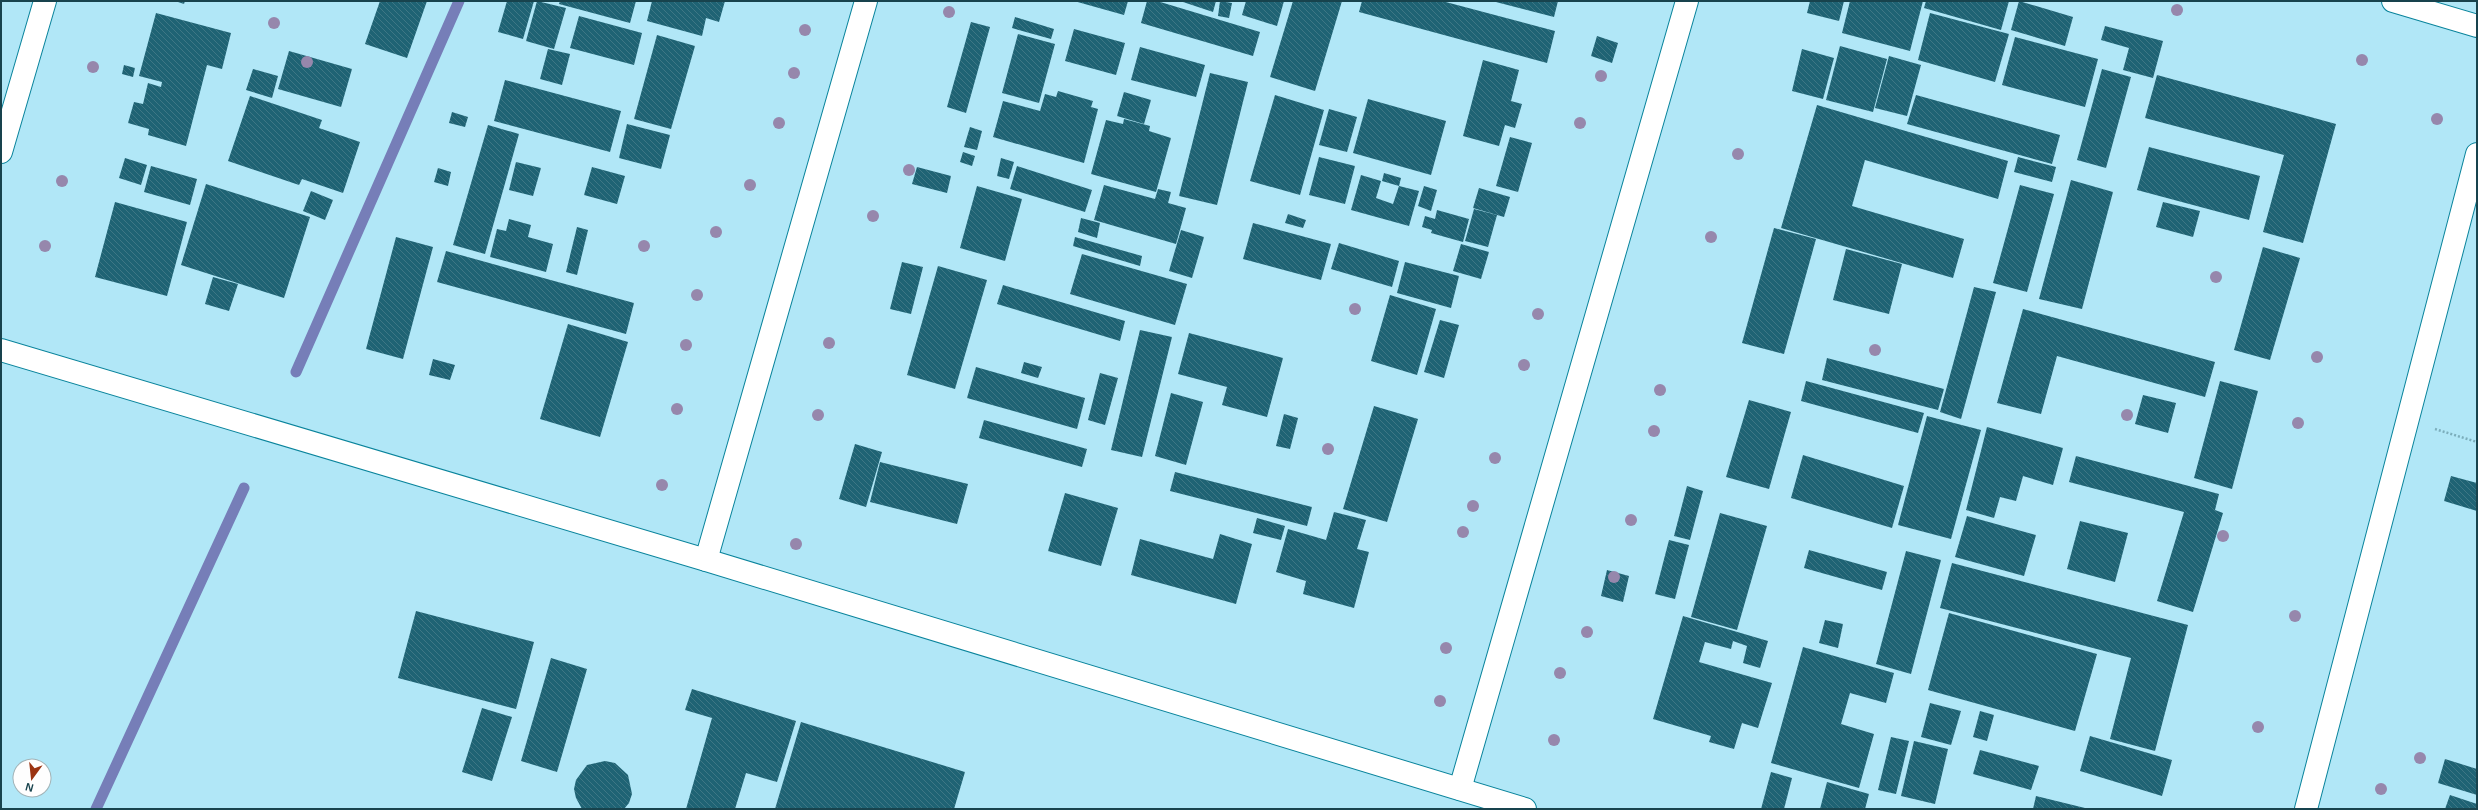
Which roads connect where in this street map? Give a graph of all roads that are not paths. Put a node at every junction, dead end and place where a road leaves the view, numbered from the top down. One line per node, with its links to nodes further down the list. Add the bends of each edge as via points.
1 (45, 1): 6 (street)
2 (866, 1): 9 (street)
3 (1687, 1): 10 (street)
4 (2393, 1): 5 (street)
5 (2477, 26)
6 (1, 152)
7 (2477, 154): 12 (street)
8 (1, 350): 9 (street)
9 (706, 560): 10 (street)
10 (1460, 789): 11 (street)
11 (1525, 809)
12 (2306, 809)

